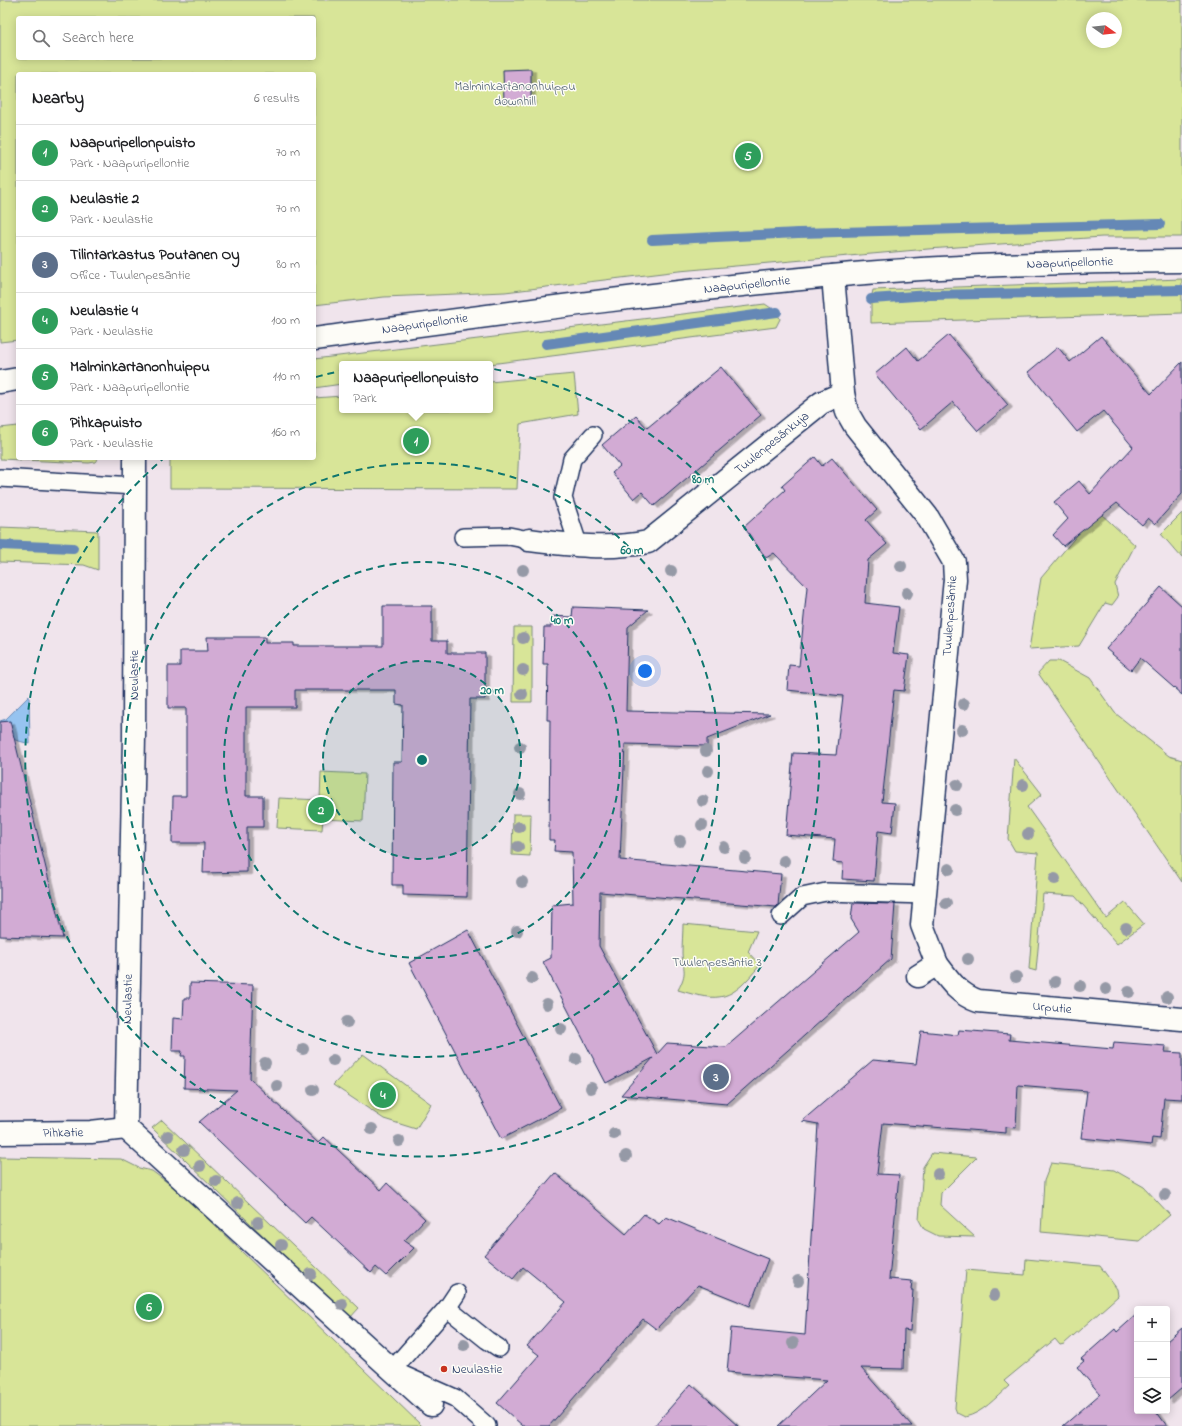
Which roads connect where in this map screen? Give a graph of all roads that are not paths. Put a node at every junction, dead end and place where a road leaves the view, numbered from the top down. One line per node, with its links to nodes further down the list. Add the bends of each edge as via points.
1 (1182, 260): 2 (street, Naapuripellontie, via 1058,262)
2 (833, 276): 3 (street, Naapuripellontie, via 510,312); 6 (street, Tuulenpesäntie)
3 (316, 339)
4 (16, 379): 5 (street)
5 (0, 382)
6 (843, 393): 13 (street, Tuulenpesänkuja, via 821,403 648,542 630,546); 14 (street, Tuulenpesäntie, via 847,412 855,426 927,516 954,562 955,579)
7 (593, 435): 13 (lane, via 572,459 563,498)
8 (135, 460): 10 (street, Neulastie)
9 (0, 478): 10 (lane)
10 (135, 486): 19 (street, Neulastie, via 134,737)
11 (463, 537): 12 (lane, via 509,536)
12 (529, 540): 13 (street, Tuulenpesänkuja)
13 (579, 547)
14 (925, 895): 15 (lane, via 826,892 802,897); 16 (street, Tuulenpesäntie, via 922,925)
15 (781, 916)
16 (938, 964): 17 (street); 18 (street, Urputie, via 954,988 966,997 978,1001)
17 (918, 976)
18 (1182, 1019)
19 (126, 1128): 20 (street, Pihkatie, via 91,1132); 24 (street)
20 (0, 1133)
21 (457, 1293): 22 (lane)
22 (447, 1308): 23 (lane); 24 (lane)
23 (499, 1348)
24 (392, 1370): 25 (street); 26 (lane, via 455,1398)
25 (431, 1405)
26 (487, 1426)

